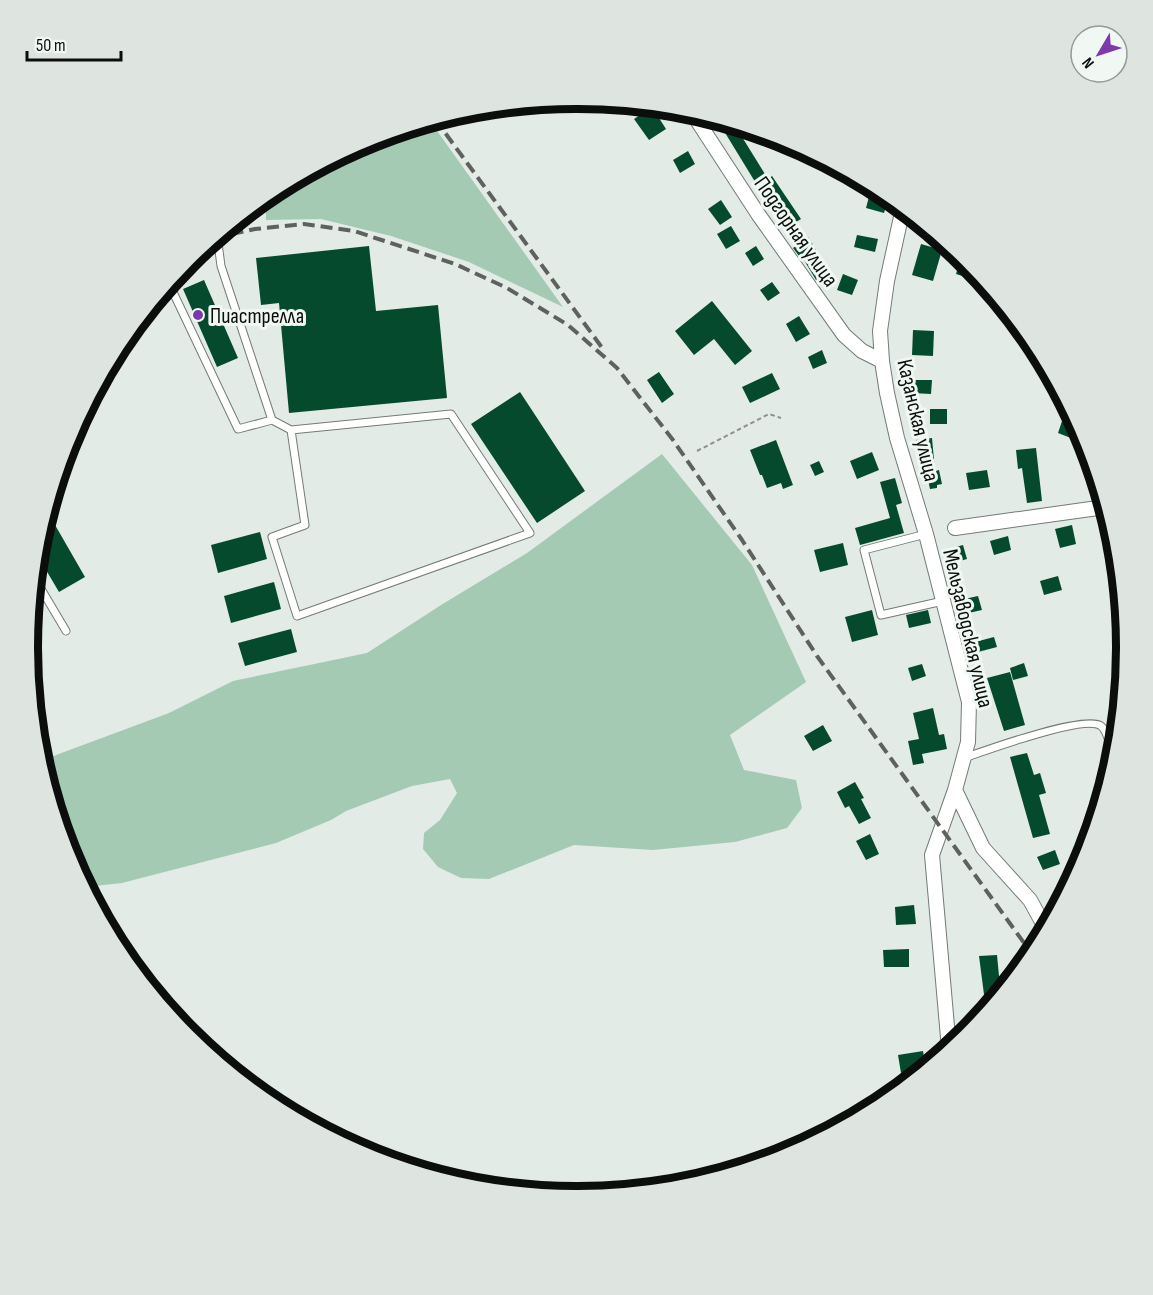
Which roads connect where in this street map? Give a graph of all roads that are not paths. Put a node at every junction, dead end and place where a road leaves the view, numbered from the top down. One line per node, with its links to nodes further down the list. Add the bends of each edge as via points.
1 (699, 123): 5 (street, Подгорная улица, via 844,335 862,351)
2 (901, 217): 5 (street, Казанская улица, via 880,331)
3 (218, 245): 6 (lane, via 221,266)
4 (172, 290): 6 (lane, via 238,429)
5 (882, 361): 10 (street, Казанская улица, via 897,438)
6 (272, 420): 7 (lane)
7 (291, 430): 7 (lane, via 451,414 530,533 297,616 272,537 305,525)
8 (1097, 508): 9 (street)
9 (955, 528)
10 (926, 534): 12 (street, Мельзаводская улица); 12 (lane, via 864,550 881,615)
11 (41, 589): 13 (lane)
12 (943, 601): 15 (street, Мельзаводская улица, via 969,702 968,742)
13 (66, 631)
14 (1107, 740): 15 (lane, via 1101,725 1071,725)
15 (963, 759): 16 (street, Мельзаводская улица)
16 (955, 790): 17 (street, via 983,848 1030,900); 18 (street, Мельзаводская улица, via 932,855)
17 (1041, 920)
18 (948, 1038)

